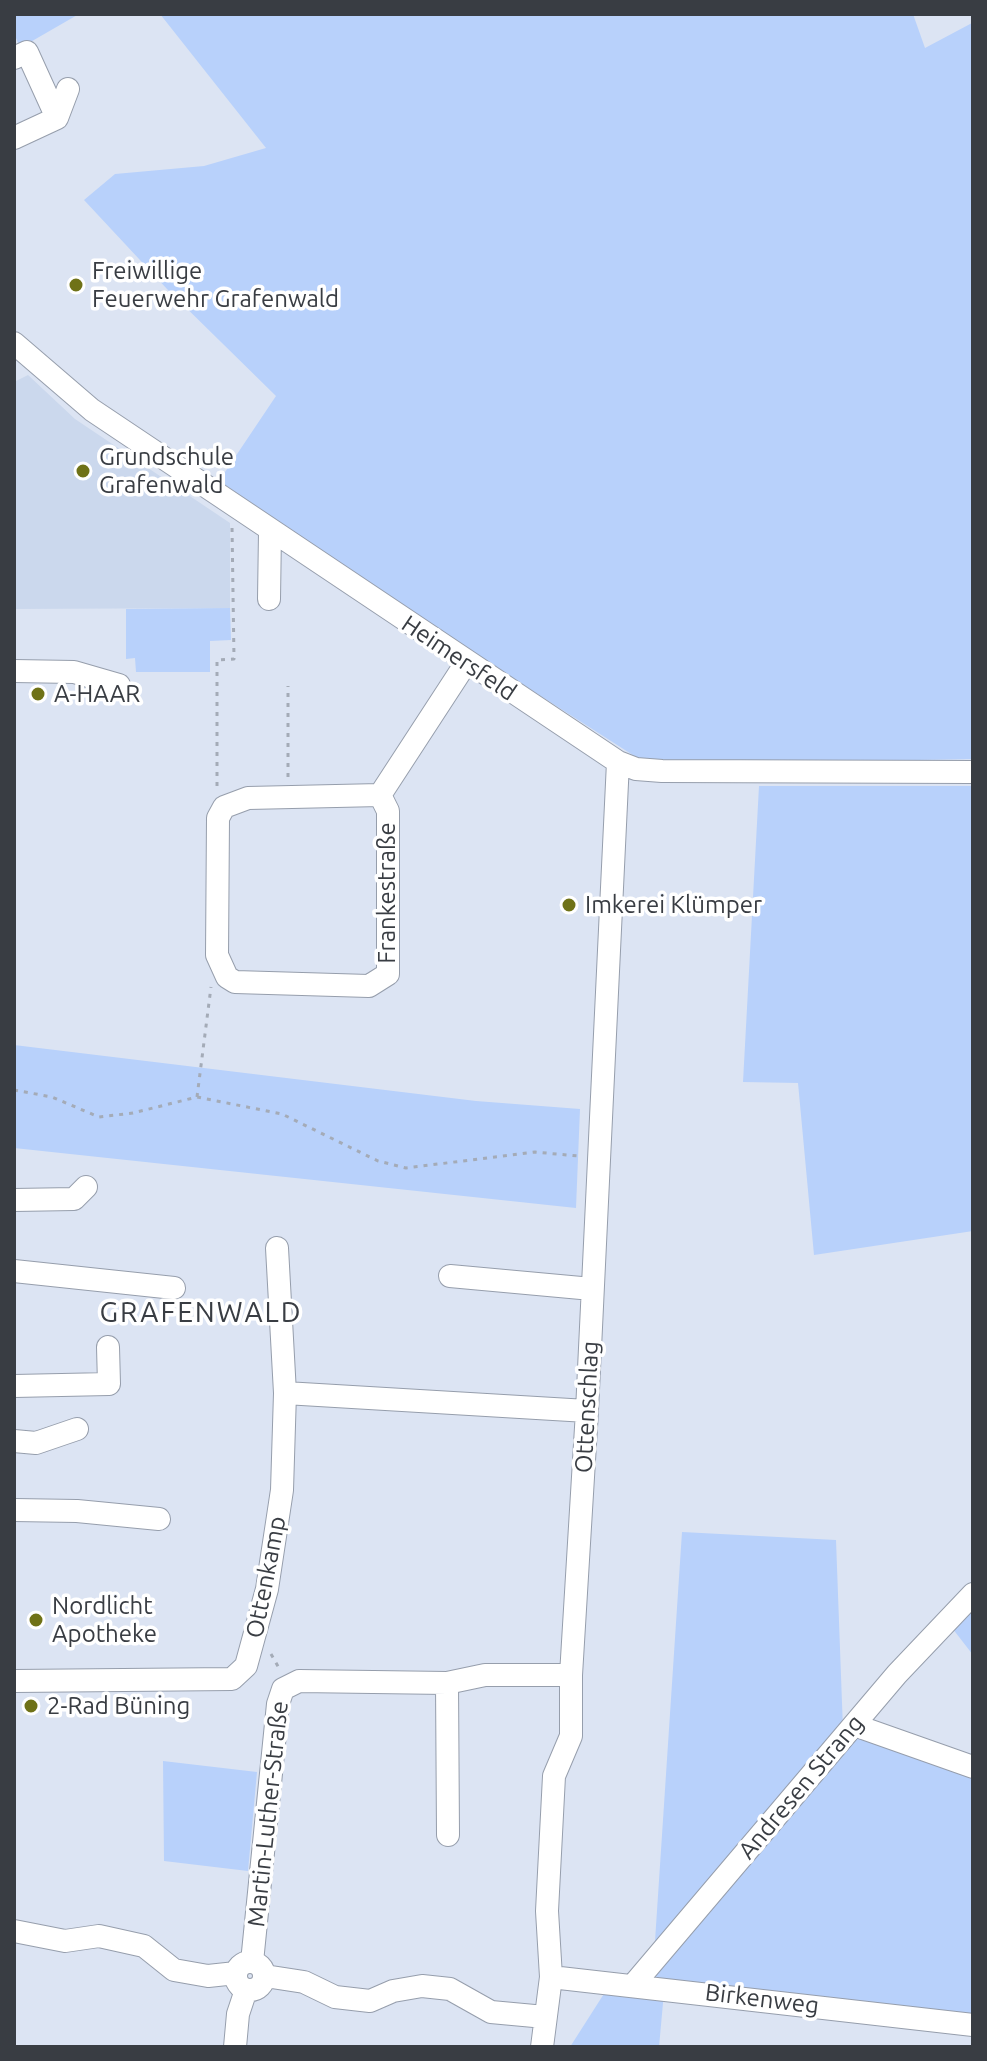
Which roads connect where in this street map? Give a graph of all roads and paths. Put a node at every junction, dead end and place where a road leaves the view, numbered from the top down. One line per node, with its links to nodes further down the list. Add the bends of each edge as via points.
1 (14, 58): 3 (street, via 27,52)
2 (68, 89): 3 (street)
3 (57, 118): 4 (street)
4 (14, 138)
5 (14, 344): 6 (street, Heimersfeld, via 92,410)
6 (232, 506): 7 (street, Heimersfeld); 15 (path, via 234,659 217,660)
7 (270, 532): 8 (street); 9 (street, Heimersfeld)
8 (269, 599)
9 (466, 663): 13 (street, Heimersfeld); 16 (street, Frankestraße)
10 (14, 671): 11 (street, via 74,672)
11 (119, 685)
12 (288, 686): 17 (path)
13 (618, 762): 14 (street, Heimersfeld, via 662,771); 21 (street, Ottenschlag)
14 (973, 772)
15 (217, 786)
16 (380, 795): 17 (street, Frankestraße); 18 (street, Frankestraße, via 388,811 389,858 390,966 382,981 369,986 235,982)
17 (288, 797): 18 (street, Frankestraße, via 232,802 218,818 217,955)
18 (222, 970): 20 (path, via 211,985)
19 (14, 1090): 20 (path, via 52,1097 99,1117)
20 (197, 1097): 21 (path, via 282,1114 378,1161 406,1168 535,1152)
21 (598, 1159): 28 (street, Ottenschlag)
22 (86, 1187): 23 (street, via 74,1199)
23 (14, 1200)
24 (277, 1248): 31 (street, Ottenkamp)
25 (14, 1271): 27 (street)
26 (450, 1276): 28 (street)
27 (174, 1288)
28 (592, 1289): 32 (street, Ottenschlag)
29 (108, 1347): 30 (street, via 109,1384)
30 (14, 1386)
31 (285, 1393): 32 (street); 41 (street, Ottenkamp, via 280,1504 267,1589 246,1666 232,1679)
32 (587, 1411): 40 (street, Ottenschlag)
33 (77, 1429): 34 (street, via 36,1443)
34 (14, 1441)
35 (14, 1510): 36 (street)
36 (159, 1519)
37 (973, 1594): 43 (street, Andresen Strang)
38 (271, 1654): 39 (path)
39 (279, 1668)
40 (571, 1675): 42 (street, Martin-Luther-Straße, via 485,1675); 48 (street, Ottenschlag, via 571,1736 554,1776 547,1911)
41 (14, 1681)
42 (447, 1683): 45 (street); 47 (street, Martin-Luther-Straße, via 299,1681 283,1689)
43 (854, 1725): 44 (street); 49 (street, Andresen Strang)
44 (973, 1767)
45 (448, 1835)
46 (14, 1931): 47 (street, via 65,1941 99,1936 144,1946 174,1970)
47 (250, 1975): 50 (street, via 304,1982 335,1997 370,2001 422,1986 450,1989 491,2012); 52 (street, Martin-Luther-Straße)
48 (551, 1977): 49 (street, Birkenweg); 50 (street, Ottenschlag)
49 (634, 1984): 51 (street, Birkenweg)
50 (545, 2017): 53 (street, Ottenschlag)
51 (973, 2025)
52 (235, 2047)
53 (542, 2047)

